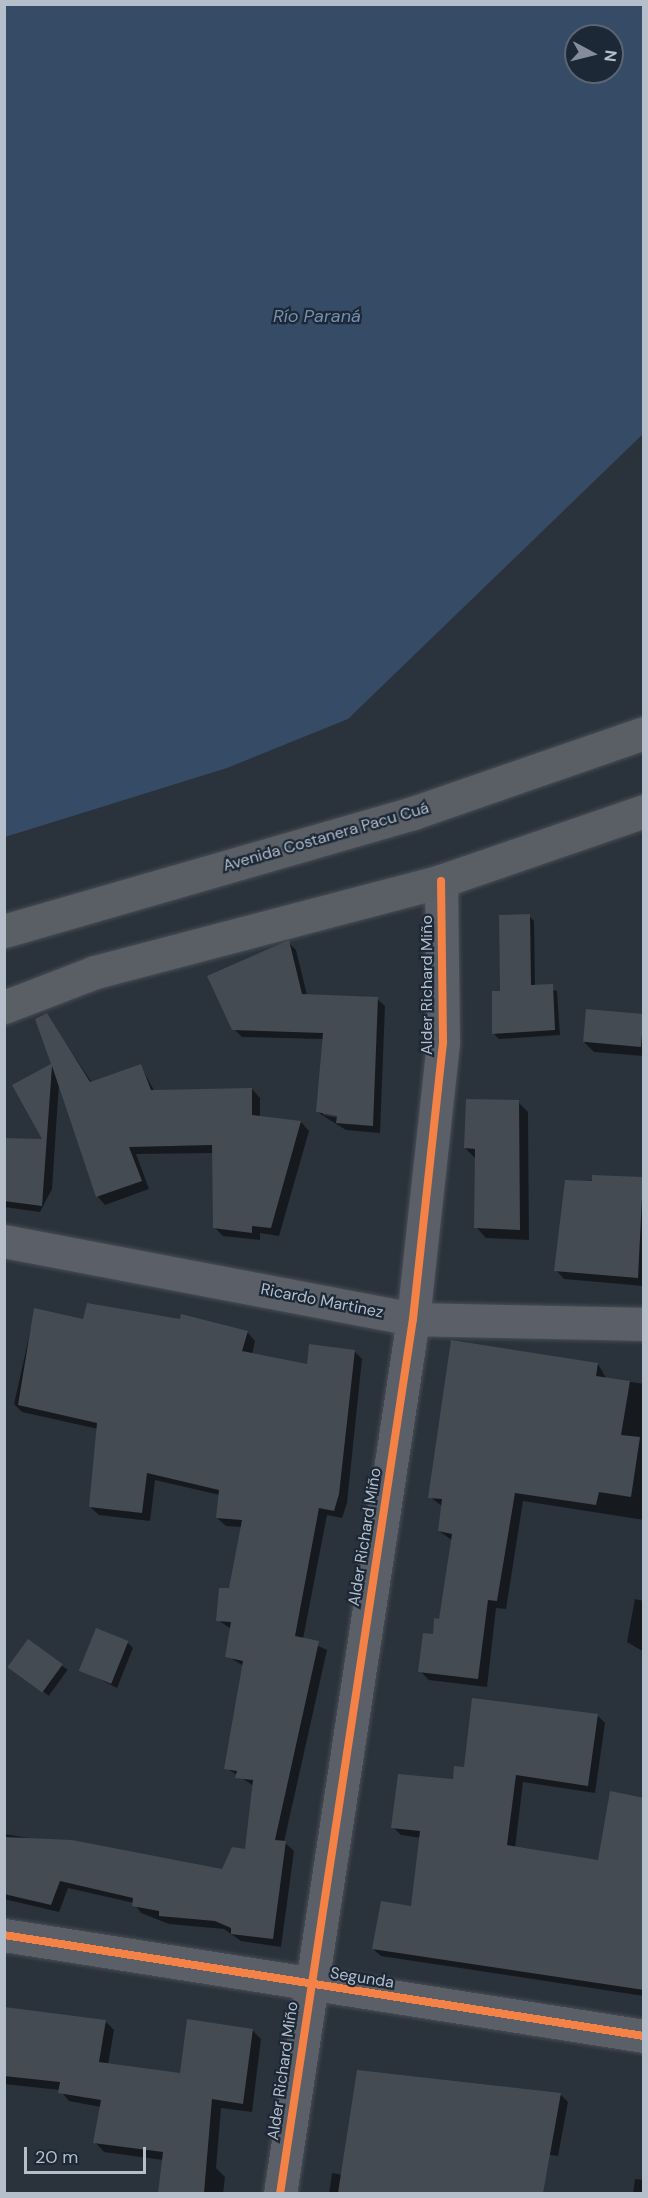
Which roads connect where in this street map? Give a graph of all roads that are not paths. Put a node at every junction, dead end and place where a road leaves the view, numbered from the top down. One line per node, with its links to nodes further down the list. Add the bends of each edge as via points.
1 (644, 733): 4 (main road, Avenida Costanera Pacu Cuá, via 413,813)
2 (644, 812): 3 (main road)
3 (441, 881): 5 (main road, via 95,972); 7 (street, Alder Richard Miño, via 443,1042)
4 (4, 931)
5 (4, 1007)
6 (4, 1241): 7 (street, Ricardo Martinez)
7 (413, 1318): 8 (street, Ricardo Martinez); 10 (street, Alder Richard Miño)
8 (644, 1324)
9 (4, 1935): 10 (street, Segunda)
10 (310, 1983): 11 (street, Segunda); 12 (street, Alder Richard Miño)
11 (644, 2036)
12 (280, 2193)

